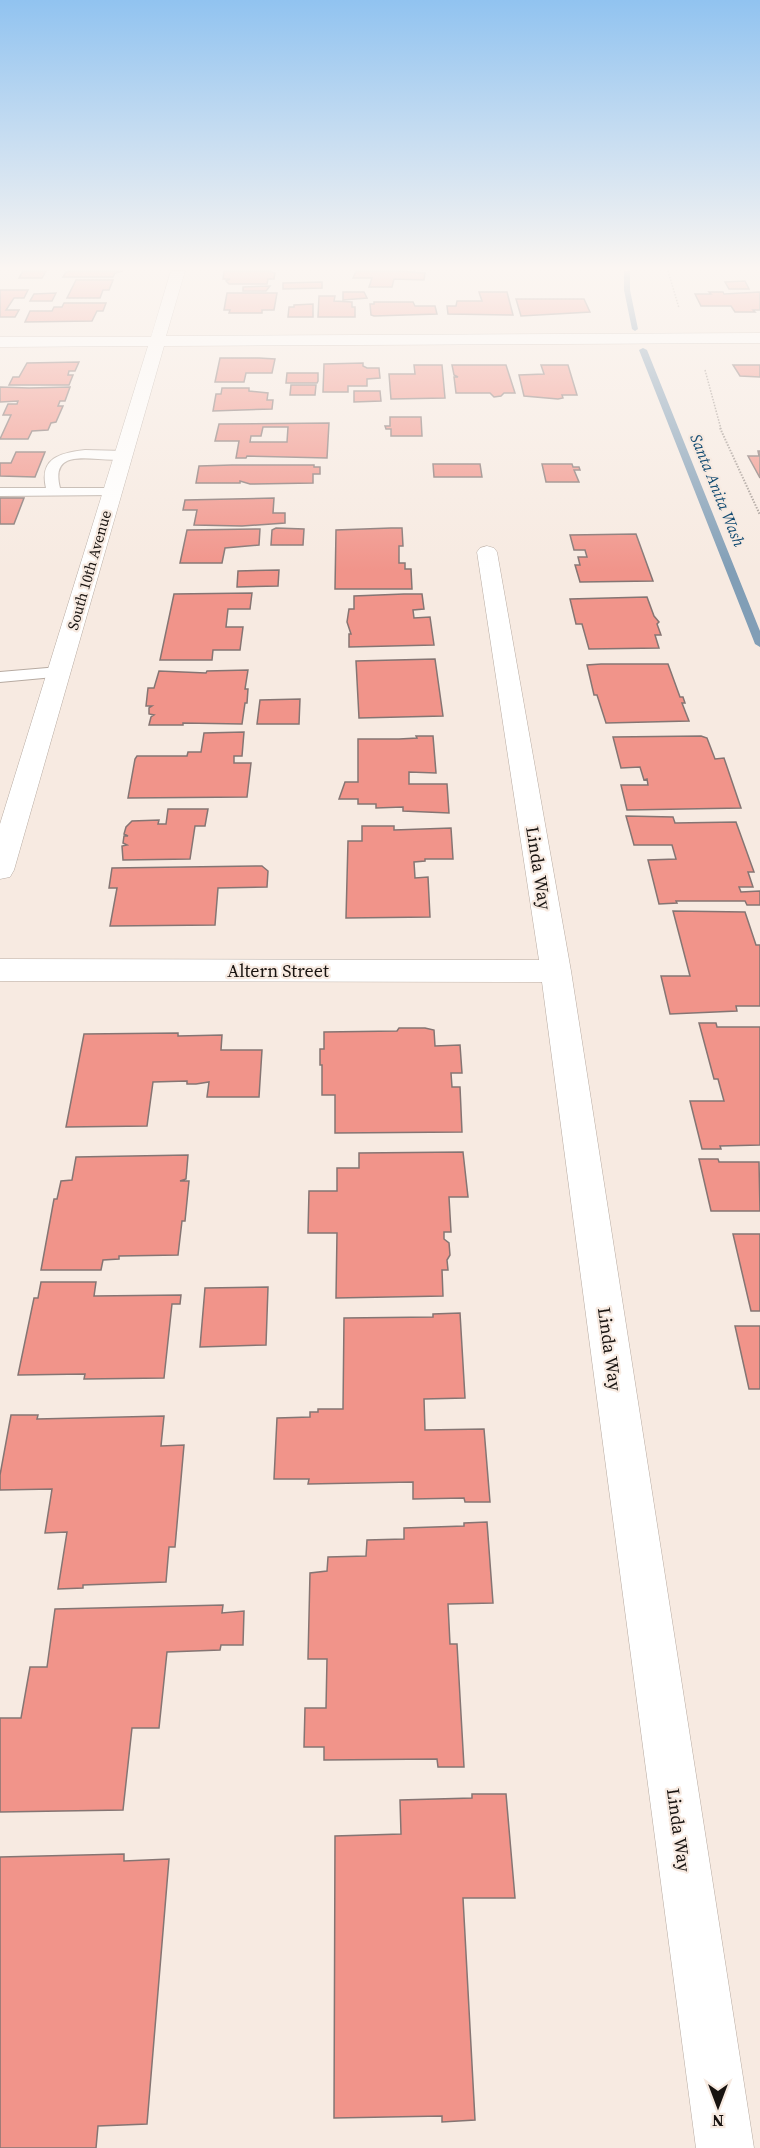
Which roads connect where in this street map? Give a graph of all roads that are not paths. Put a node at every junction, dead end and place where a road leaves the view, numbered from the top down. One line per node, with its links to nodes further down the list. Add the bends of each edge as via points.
1 (149, 371): 2 (street, South 10th Avenue)
2 (124, 455): 4 (lane, via 84,454 57,461 49,478); 5 (street, South 10th Avenue)
3 (0, 492): 4 (lane)
4 (54, 492): 5 (lane)
5 (112, 492): 7 (street, South 10th Avenue)
6 (487, 552): 11 (street, Linda Way)
7 (59, 672): 8 (lane); 9 (street, South 10th Avenue)
8 (0, 677)
9 (0, 870)
10 (0, 970): 11 (street, Altern Street)
11 (556, 971): 12 (street, Linda Way)
12 (725, 2148)

